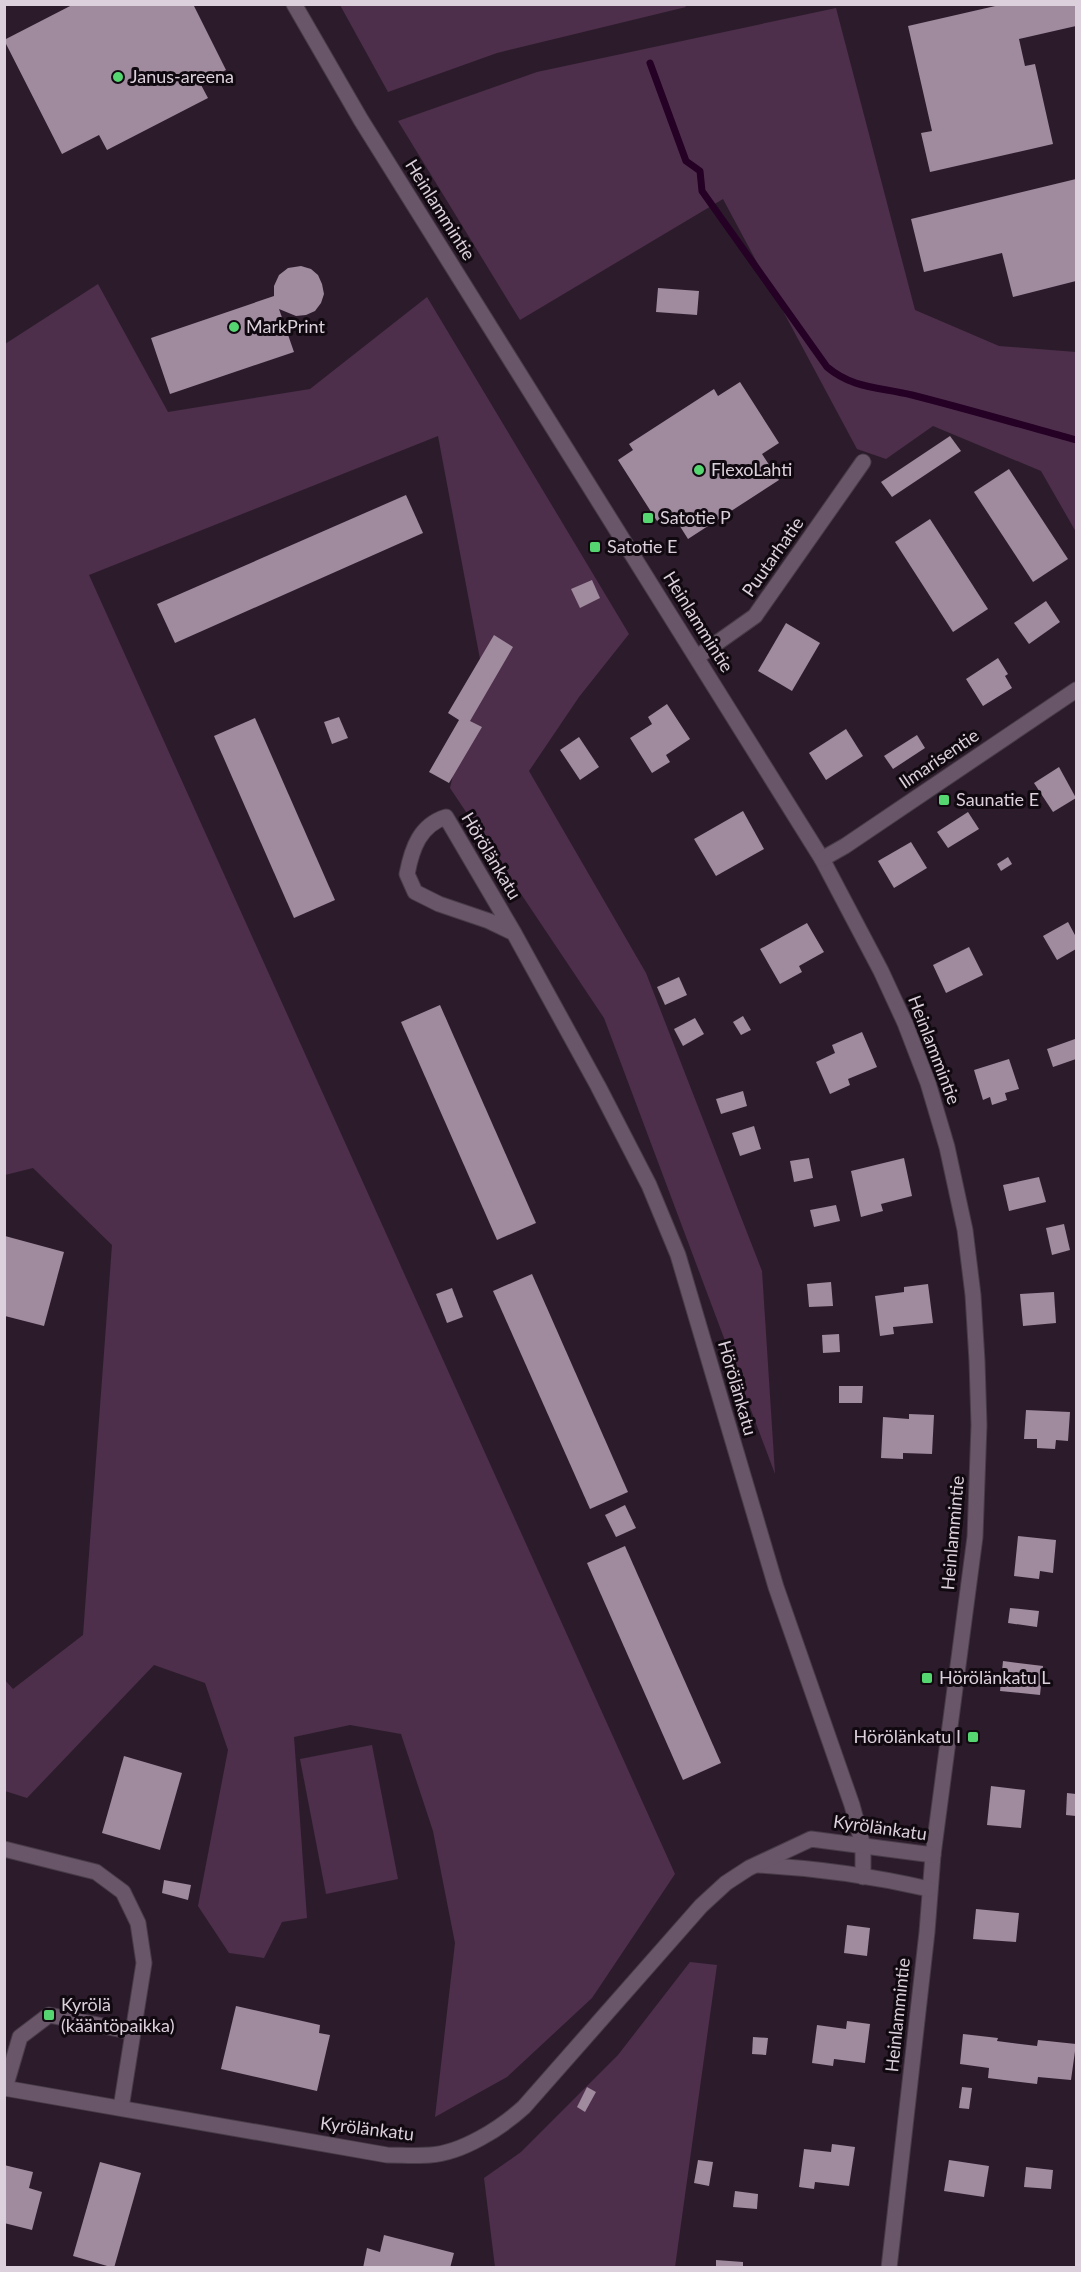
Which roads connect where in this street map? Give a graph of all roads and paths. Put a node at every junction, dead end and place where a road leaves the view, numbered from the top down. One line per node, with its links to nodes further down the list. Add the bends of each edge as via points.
1 (294, 4): 3 (street, Heinlammintie, via 367,130)
2 (863, 462): 3 (street, Puutarhatie, via 755,616)
3 (697, 657): 5 (street, Heinlammintie)
4 (1077, 690): 5 (street, Ilmarisentie)
5 (822, 859): 9 (street, Heinlammintie, via 881,971 928,1083 965,1230 973,1295 979,1425 975,1537)
6 (514, 933): 6 (street, Hörölänkatu, via 446,817 421,832 407,874 415,892); 7 (street, Hörölänkatu, via 649,1185 678,1255 776,1587)
7 (863, 1846): 9 (street, Kyrölänkatu); 10 (street, Kyrölänkatu, via 811,1839); 11 (street, Hörölänkatu)
8 (4, 1848): 13 (street, via 96,1872 123,1892 138,1923 144,1963)
9 (933, 1855): 12 (street, Heinlammintie)
10 (756, 1865): 11 (street); 15 (street, Kyrölänkatu, via 726,1883 701,1906 524,2107 506,2123 459,2147 432,2155 387,2155)
11 (863, 1877): 12 (street)
12 (930, 1889): 16 (street, Heinlammintie)
13 (133, 2032): 14 (street, via 49,2015 20,2037); 15 (street)
14 (5, 2088): 15 (street, Kyrölänkatu)
15 (121, 2108)
16 (889, 2268)

